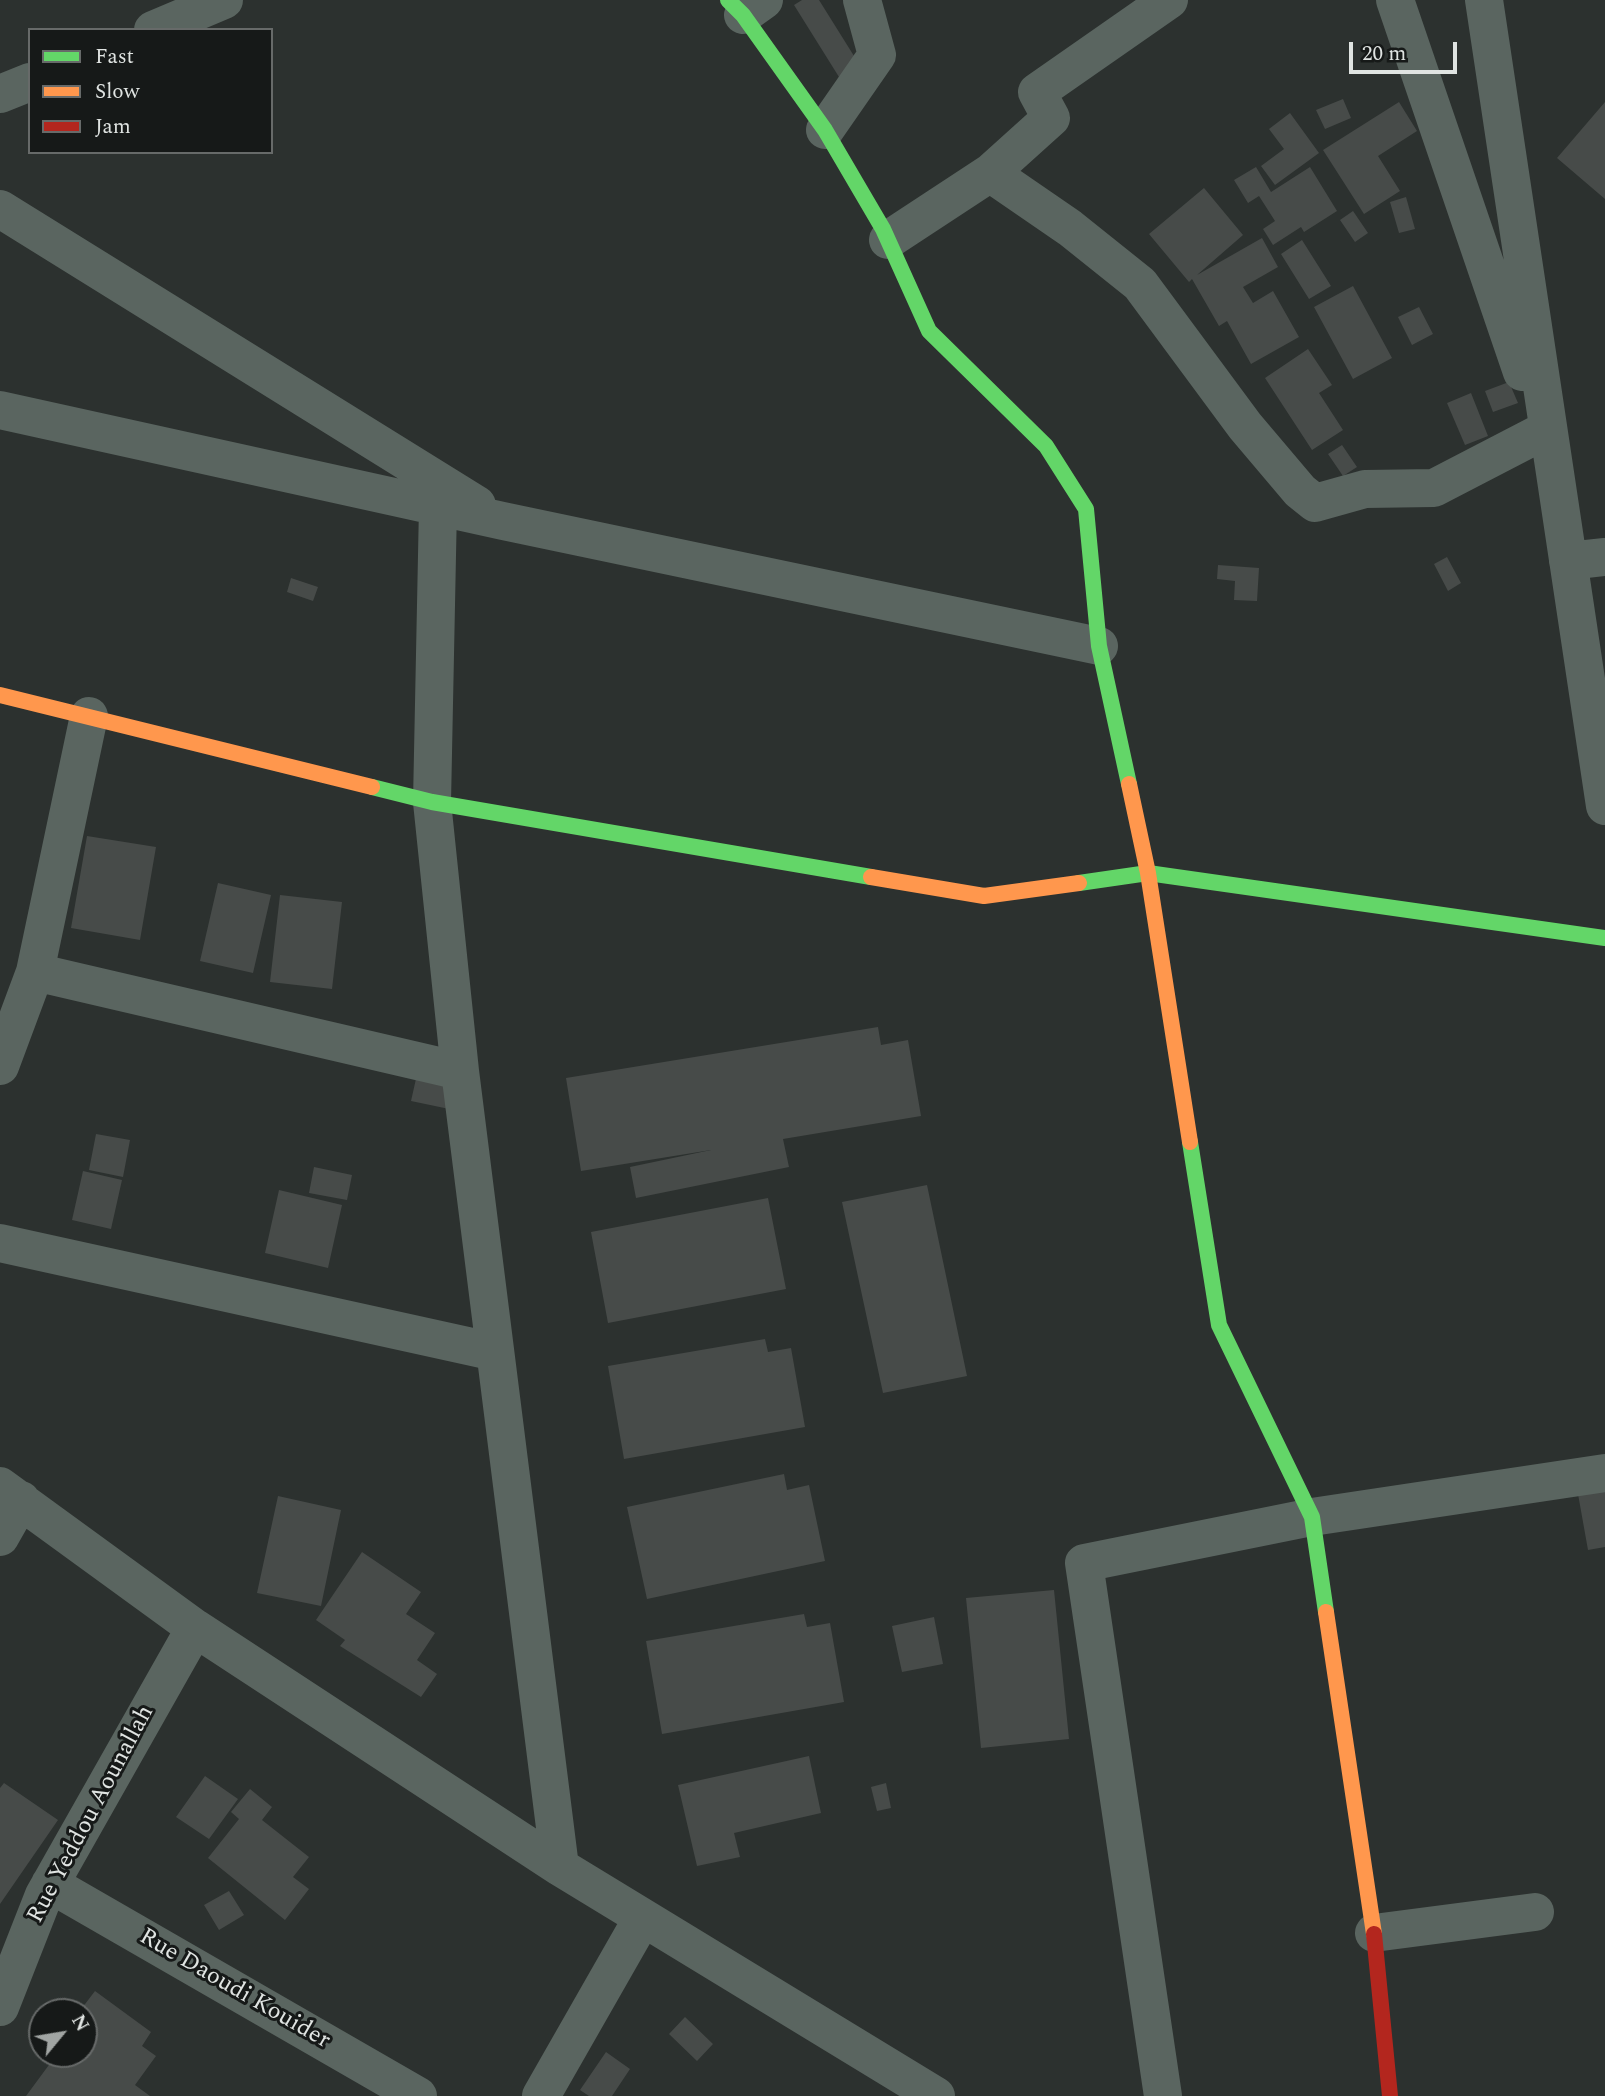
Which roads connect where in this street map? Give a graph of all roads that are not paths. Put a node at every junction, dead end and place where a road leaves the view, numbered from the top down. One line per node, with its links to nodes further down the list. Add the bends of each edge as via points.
1 (224, 0): 7 (street)
2 (862, 0): 10 (street, via 877,55)
3 (1169, 0): 11 (street, via 1037,92 1051,118)
4 (1395, 0): 15 (street)
5 (1484, 0): 16 (street)
6 (746, 5): 10 (street)
7 (158, 28)
8 (28, 83): 9 (street)
9 (0, 94)
10 (825, 130): 13 (street)
11 (990, 173): 13 (street); 15 (street, via 1140,284 1245,426 1315,503 1365,489 1434,488)
12 (0, 209): 18 (street)
13 (888, 240): 20 (street, via 929,331 1046,446 1086,509)
14 (0, 411): 17 (street)
15 (1542, 432): 16 (street)
16 (1554, 470): 19 (street)
17 (438, 506): 18 (street); 23 (street)
18 (503, 521): 20 (street)
19 (1587, 559): 24 (street)
20 (1099, 646): 25 (street)
21 (0, 695): 22 (street)
22 (89, 716): 23 (street); 27 (street)
23 (432, 802): 25 (street, via 984,896); 29 (street)
24 (1605, 806)
25 (1148, 873): 26 (street); 34 (street, via 1219,1325)
26 (1605, 938)
27 (35, 972): 28 (street); 29 (street)
28 (0, 1066)
29 (460, 1071): 31 (street)
30 (0, 1243): 31 (street)
31 (495, 1352): 37 (street)
32 (1605, 1473): 34 (street)
33 (10, 1493): 35 (street); 36 (street)
34 (1312, 1517): 41 (street); 46 (street, via 1084,1563)
35 (0, 1537)
36 (195, 1628): 37 (street); 38 (street, Rue Yeddou Aounallah)
37 (560, 1867): 40 (street)
38 (50, 1884): 42 (street, Rue Yeddou Aounallah); 43 (street, Rue Daoudi Kouider)
39 (1535, 1912): 41 (street)
40 (642, 1919): 44 (street); 45 (street)
41 (1374, 1933): 47 (street)
42 (0, 2007)
43 (418, 2096)
44 (541, 2096)
45 (936, 2096)
46 (1163, 2096)
47 (1390, 2096)

